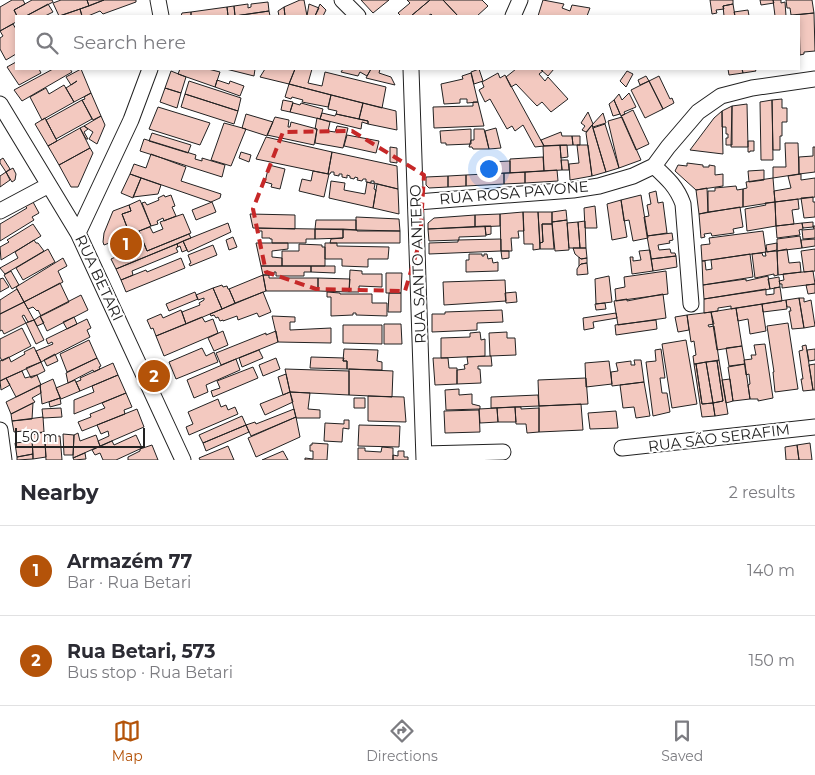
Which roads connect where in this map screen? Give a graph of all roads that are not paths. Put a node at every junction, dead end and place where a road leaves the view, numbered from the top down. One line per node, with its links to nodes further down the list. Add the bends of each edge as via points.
1 (158, 0): 4 (street)
2 (342, 0): 5 (street)
3 (520, 0): 6 (street)
4 (161, 15)
5 (357, 15)
6 (513, 15)
7 (150, 70): 15 (street, via 131,120)
8 (411, 70): 13 (street, RUA SANTO ANTERO)
9 (815, 79): 11 (street, RUA ROSA PAVONE, via 722,96 698,112)
10 (0, 104): 12 (street, RUA BETARI)
11 (654, 166): 13 (street, RUA ROSA PAVONE, via 599,186); 16 (street, via 670,180 683,204)
12 (49, 184): 14 (street); 15 (street, RUA BETARI)
13 (416, 202): 21 (street, RUA SANTO ANTERO)
14 (0, 211)
15 (78, 233): 23 (street, RUA BETARI)
16 (691, 304)
17 (815, 427): 19 (street, RUA SÃO SERAFIM)
18 (0, 430): 22 (street)
19 (622, 448)
20 (503, 452): 21 (street)
21 (424, 457)
22 (4, 460)
23 (183, 460)

